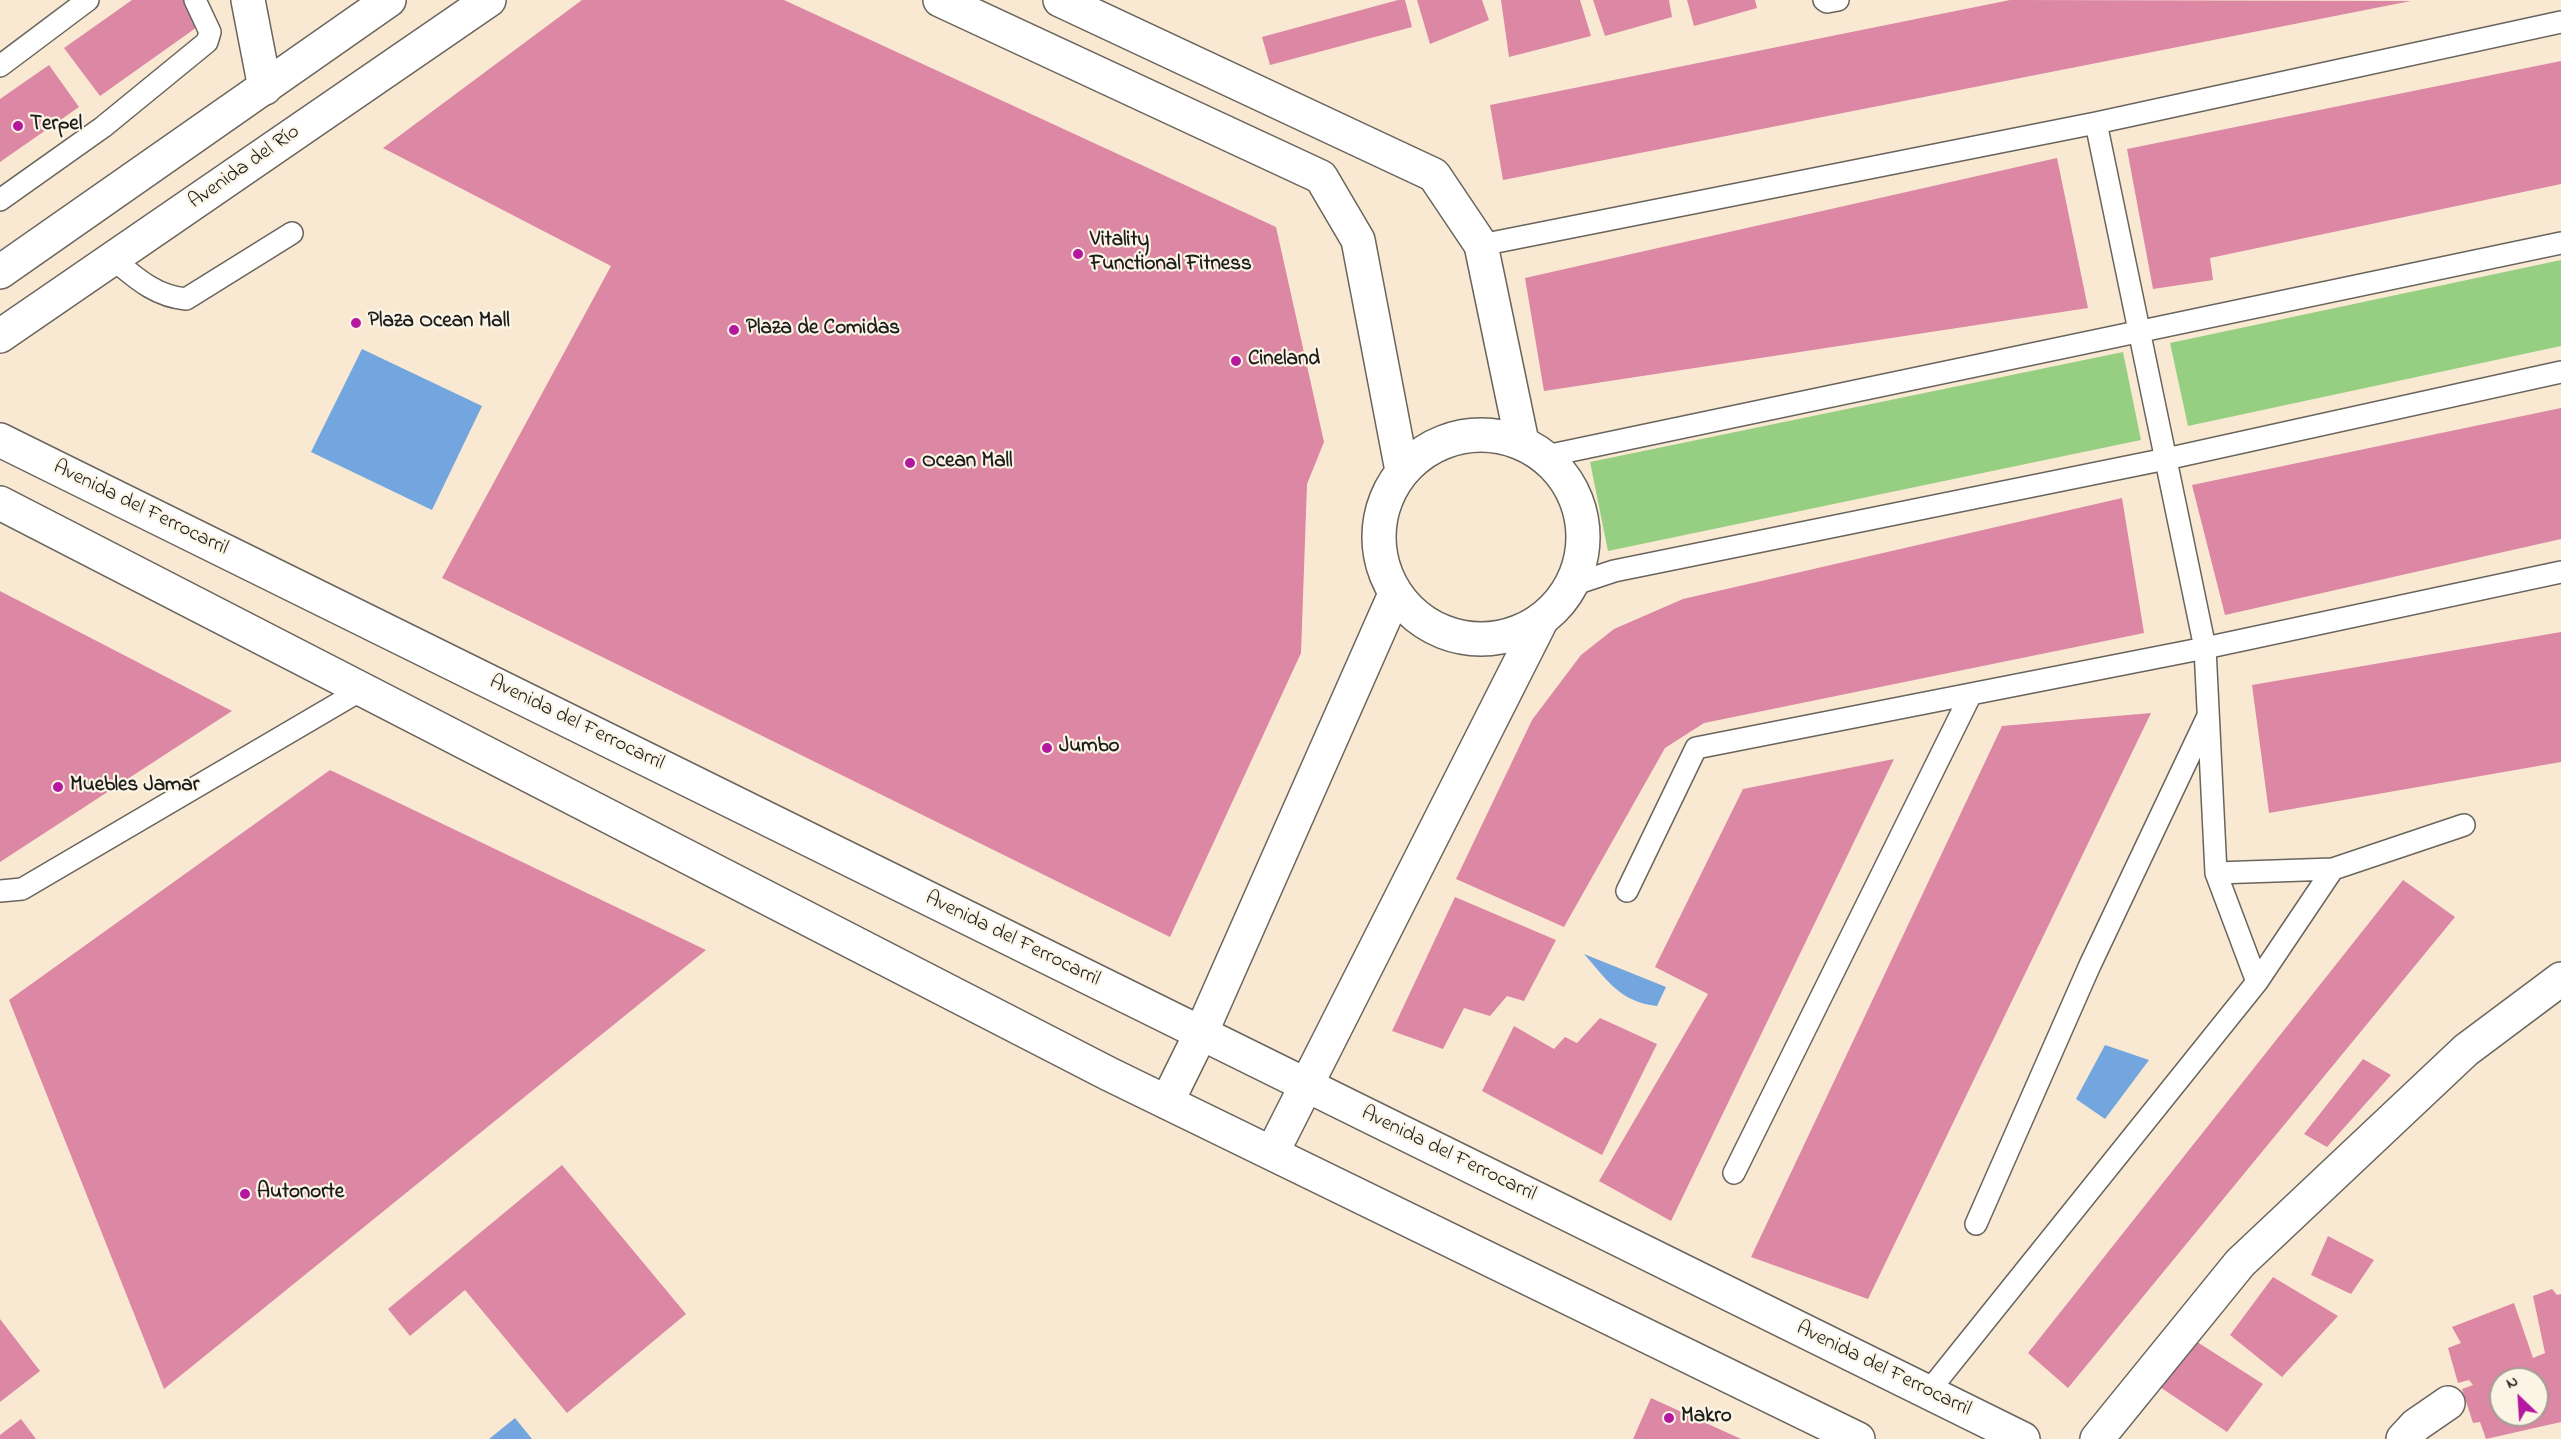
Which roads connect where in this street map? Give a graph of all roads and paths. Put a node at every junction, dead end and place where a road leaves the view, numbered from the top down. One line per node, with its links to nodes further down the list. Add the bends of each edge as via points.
1 (88, 0): 11 (lane)
2 (195, 0): 14 (lane, via 210,32 207,42 103,127)
3 (248, 0): 12 (main road)
4 (389, 0): 12 (main road)
5 (489, 0): 18 (main road, Avenida del Río)
6 (940, 0): 26 (main road, via 1321,177 1358,240)
7 (1060, 0): 17 (main road, via 1434,176)
8 (1824, 0): 9 (lane)
9 (1838, 0)
10 (2561, 22): 13 (lane)
11 (0, 66)
12 (265, 88): 19 (main road)
13 (2096, 123): 17 (lane); 20 (lane)
14 (0, 200)
15 (292, 233): 18 (lane, via 186,299 169,297 147,287)
16 (2561, 243): 20 (lane)
17 (1481, 245): 24 (main road)
18 (113, 259): 21 (main road, Avenida del Río)
19 (0, 272)
20 (2139, 332): 24 (lane); 25 (lane)
21 (0, 336)
22 (2561, 372): 25 (lane)
23 (0, 440): 43 (main road, Avenida del Ferrocarril)
24 (1534, 449): 26 (main road, via 1490,434 1457,437 1426,450); 29 (main road, via 1566,477 1579,503 1584,530 1582,559)
25 (2166, 459): 29 (lane, via 1614,571); 32 (lane)
26 (1402, 471): 30 (main road, via 1385,500 1378,532 1382,564)
27 (0, 503): 33 (main road)
28 (2561, 572): 32 (lane)
29 (1572, 585): 31 (main road)
30 (1395, 594): 31 (main road, via 1418,618 1458,636 1479,639 1512,634); 43 (main road)
31 (1542, 619): 44 (main road)
32 (2205, 648): 34 (lane); 35 (lane)
33 (363, 689): 39 (lane, via 22,889); 45 (main road)
34 (1971, 694): 40 (lane, via 1696,748); 47 (lane)
35 (2209, 714): 38 (lane); 48 (lane, via 2095,955)
36 (2464, 825): 37 (lane)
37 (2333, 868): 38 (lane); 42 (lane)
38 (2216, 873): 42 (lane)
39 (0, 891)
40 (1627, 891)
41 (2561, 979): 55 (main road, via 2466,1050 2240,1263)
42 (2257, 982): 49 (lane)
43 (1201, 1033): 44 (main road, Avenida del Ferrocarril); 45 (main road)
44 (1308, 1086): 46 (main road); 49 (main road, Avenida del Ferrocarril)
45 (1167, 1102): 46 (main road)
46 (1272, 1153): 51 (main road)
47 (1734, 1173)
48 (1976, 1224)
49 (1928, 1392): 54 (main road, Avenida del Ferrocarril)
50 (2448, 1403): 56 (main road)
51 (1799, 1410): 52 (lane); 53 (main road)
52 (1818, 1439)
53 (1858, 1439)
54 (2024, 1439)
55 (2097, 1439)
56 (2403, 1439)

